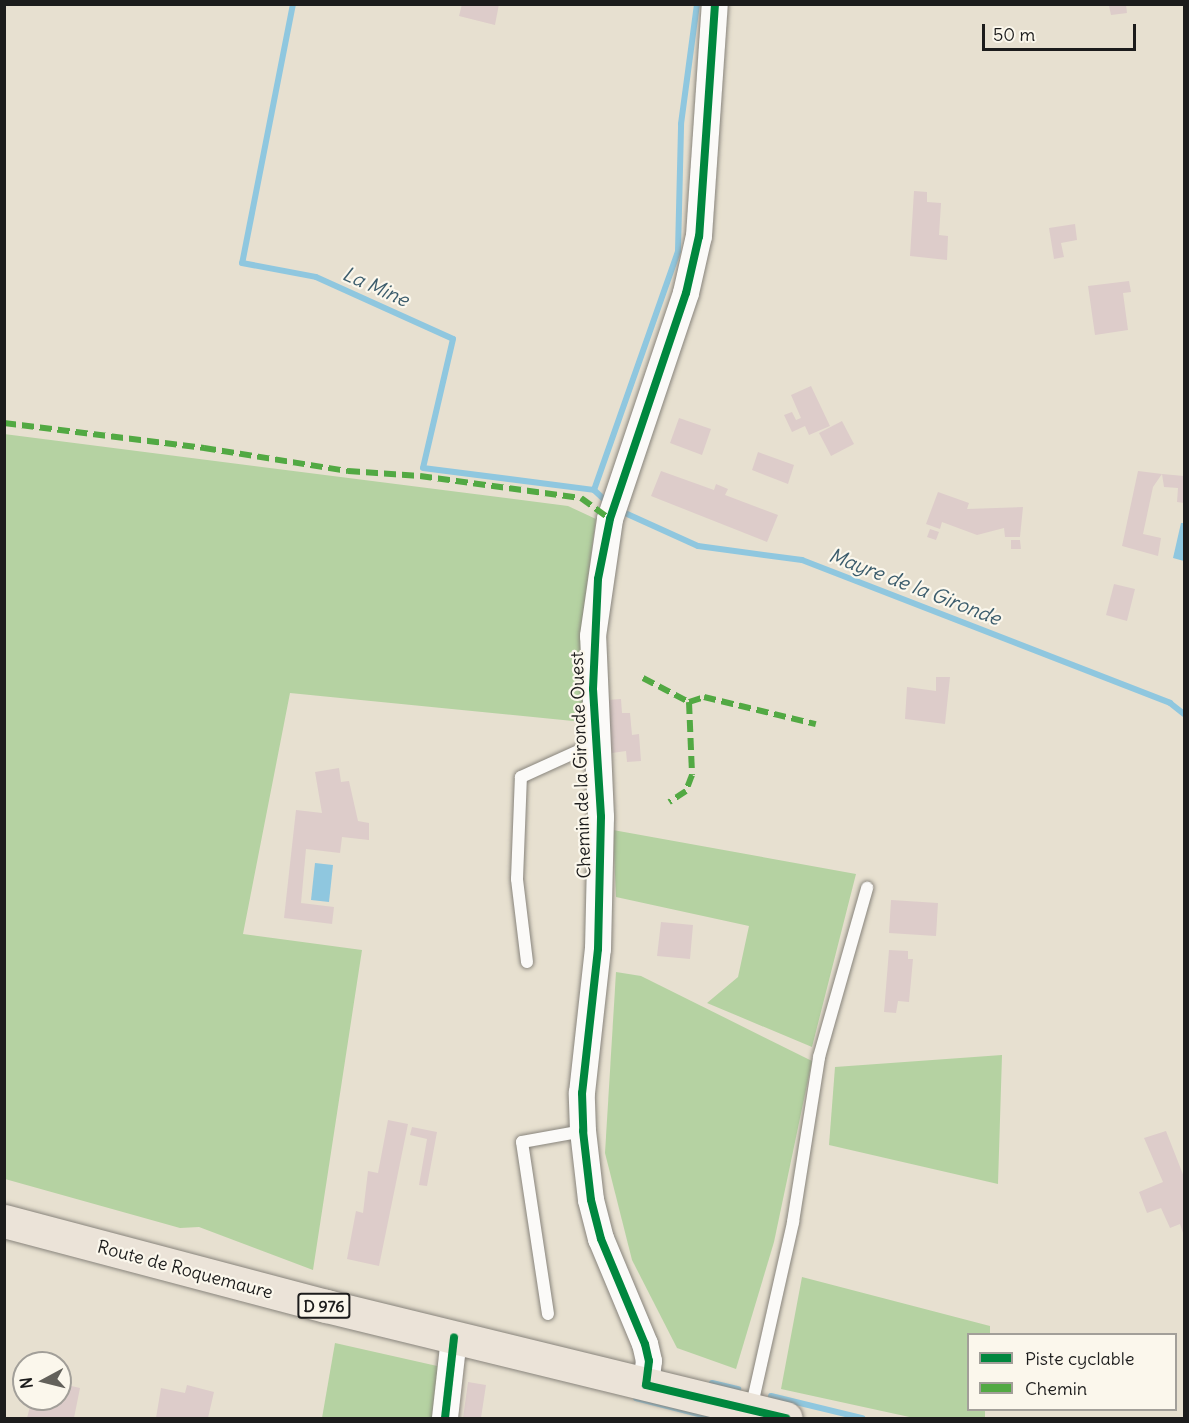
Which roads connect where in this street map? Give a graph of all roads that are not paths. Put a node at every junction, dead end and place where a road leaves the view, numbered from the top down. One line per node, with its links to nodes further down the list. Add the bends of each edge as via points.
1 (715, 4): 2 (street, Chemin de la Gironde Ouest, via 699,236 686,293 610,519 598,579 593,636)
2 (596, 743): 4 (lane, via 521,777 517,879); 5 (street, Chemin de la Gironde Ouest, via 601,817 598,950 582,1093)
3 (867, 888): 10 (lane, via 819,1057 793,1222)
4 (527, 962)
5 (582, 1131): 7 (lane, via 522,1142); 9 (street, Chemin de la Gironde Ouest, via 591,1200 601,1239 645,1344 649,1360)
6 (4, 1221): 8 (main road, Route de Roquemaure / D 976)
7 (548, 1314)
8 (454, 1338): 9 (main road, Route de Roquemaure / D 976); 11 (street)
9 (646, 1385): 10 (main road, Route de Roquemaure / D 976)
10 (751, 1410): 12 (main road, Route de Roquemaure / D 976)
11 (445, 1419)
12 (786, 1419)

